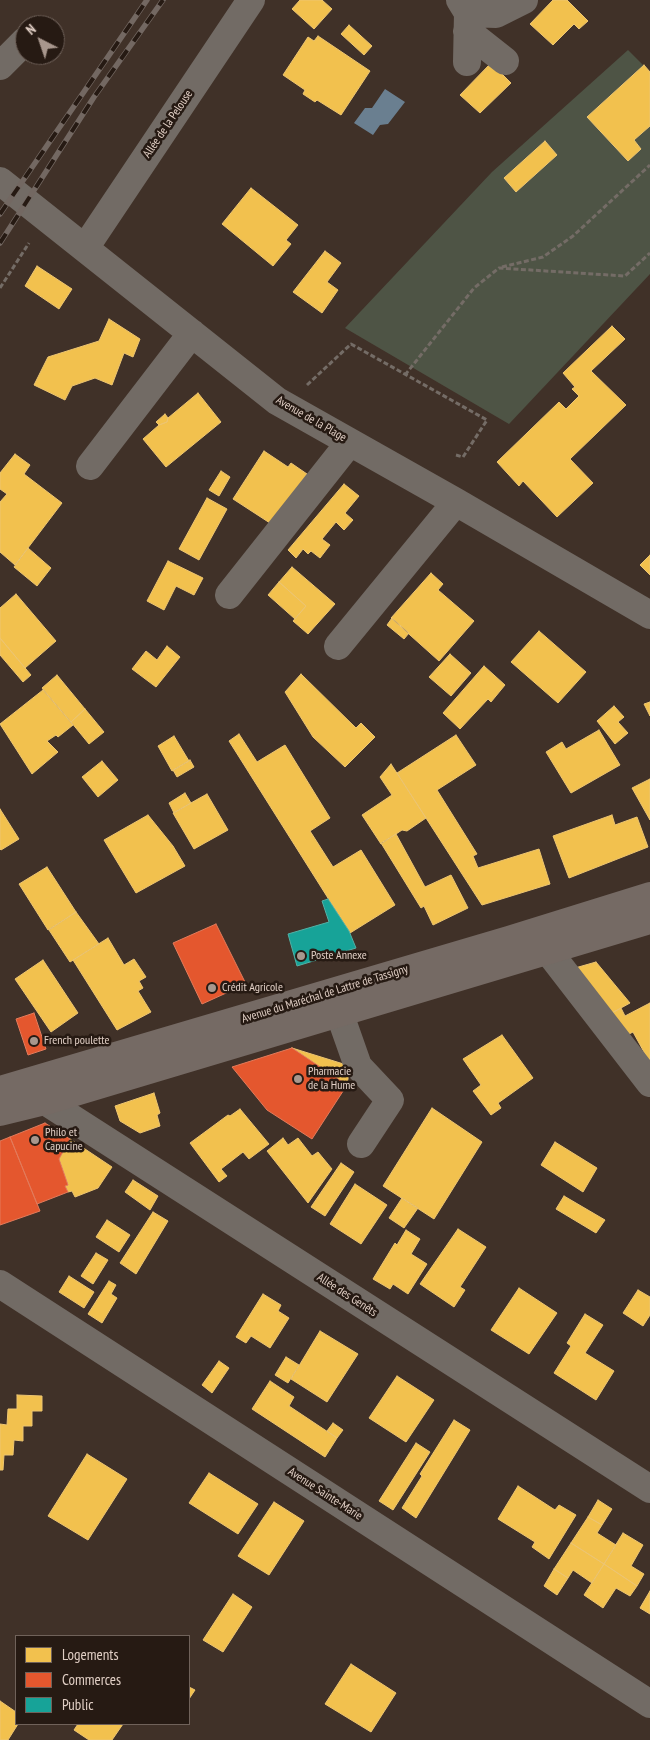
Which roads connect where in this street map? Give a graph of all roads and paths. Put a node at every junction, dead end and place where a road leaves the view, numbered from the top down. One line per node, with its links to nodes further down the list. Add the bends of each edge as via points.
1 (251, 0): 11 (street, Allée de la Pelouse)
2 (524, 0): 3 (street, via 496,14)
3 (465, 15): 5 (street); 6 (street)
4 (15, 50): 7 (street)
5 (505, 61)
6 (466, 62)
7 (0, 66)
8 (650, 165): 13 (path, via 573,236 543,257)
9 (0, 180): 10 (street, Avenue de la Plage)
10 (46, 217): 11 (street, Avenue de la Plage); 14 (path)
11 (85, 248): 15 (street, Avenue de la Plage)
12 (650, 253): 13 (path, via 625,276)
13 (499, 268): 16 (path, via 474,288)
14 (0, 288)
15 (192, 333): 18 (street, Avenue de la Plage, via 277,401); 20 (street)
16 (405, 376): 17 (path, via 351,344); 19 (path, via 487,420 464,457)
17 (304, 388)
18 (350, 442): 21 (street, Avenue de la Plage); 22 (street)
19 (456, 455)
20 (90, 466)
21 (456, 502): 23 (street, Avenue de la Plage); 24 (street)
22 (229, 595)
23 (650, 615)
24 (338, 646)
25 (650, 896): 30 (main road, Avenue du Maréchal de Lattre de Tassigny)
26 (650, 920): 27 (main road, Avenue du Maréchal de Lattre de Tassigny)
27 (548, 951): 28 (main road, Avenue du Maréchal de Lattre de Tassigny); 29 (street)
28 (339, 1012): 31 (main road, Avenue du Maréchal de Lattre de Tassigny); 33 (street, via 358,1066 390,1100)
29 (650, 1083)
30 (0, 1090)
31 (45, 1101): 32 (main road, Avenue du Maréchal de Lattre de Tassigny); 35 (street, Allée des Genêts)
32 (0, 1112)
33 (361, 1144)
34 (0, 1284): 36 (street, Avenue Sainte-Marie)
35 (650, 1489)
36 (650, 1704)

